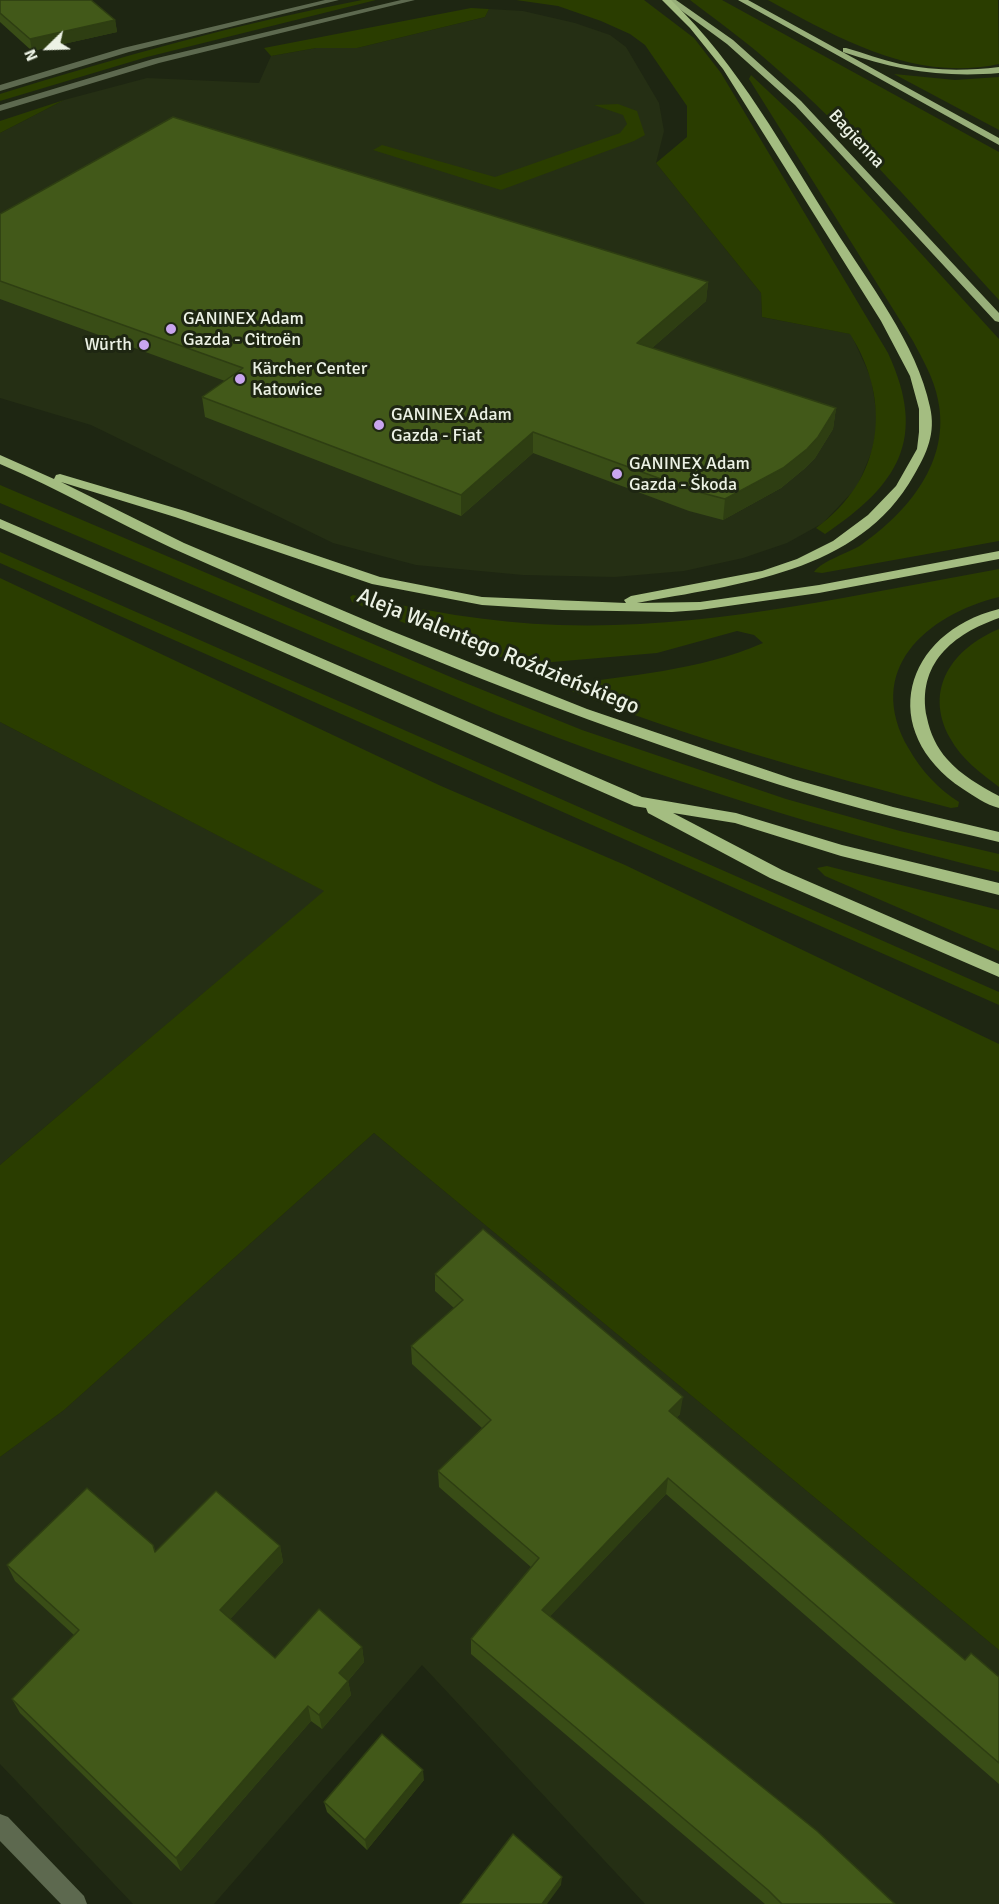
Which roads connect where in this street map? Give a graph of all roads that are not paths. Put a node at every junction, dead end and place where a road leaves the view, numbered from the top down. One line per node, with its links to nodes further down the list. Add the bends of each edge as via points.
1 (335, 0): 8 (street, via 148,44)
2 (411, 0): 9 (street, via 166,58)
3 (666, 0): 15 (highway, via 727,68 887,321 916,376 925,409 925,432 923,449 901,488 873,518 838,544 765,575)
4 (671, 0): 11 (main road, Bagienna, via 730,42 785,90 834,138)
5 (742, 0): 6 (main road)
6 (814, 39): 7 (main road, via 892,66 967,74); 10 (main road)
7 (999, 70)
8 (0, 88)
9 (0, 108)
10 (999, 142)
11 (999, 319)
12 (6, 461): 15 (highway, via 377,580 482,601); 19 (highway, Aleja Walentego Roździeńskiego, via 176,544 536,694 722,762)
13 (0, 523): 17 (highway)
14 (999, 555): 15 (highway, via 819,589 700,606)
15 (600, 606)
16 (999, 613): 18 (highway, via 971,622 935,648 922,670 917,706 923,732 934,754 956,777)
17 (639, 802): 20 (highway, via 736,818 841,850); 21 (highway, via 776,874)
18 (999, 803)
19 (999, 837)
20 (999, 889)
21 (999, 971)
22 (0, 1825): 23 (street)
23 (76, 1904)

